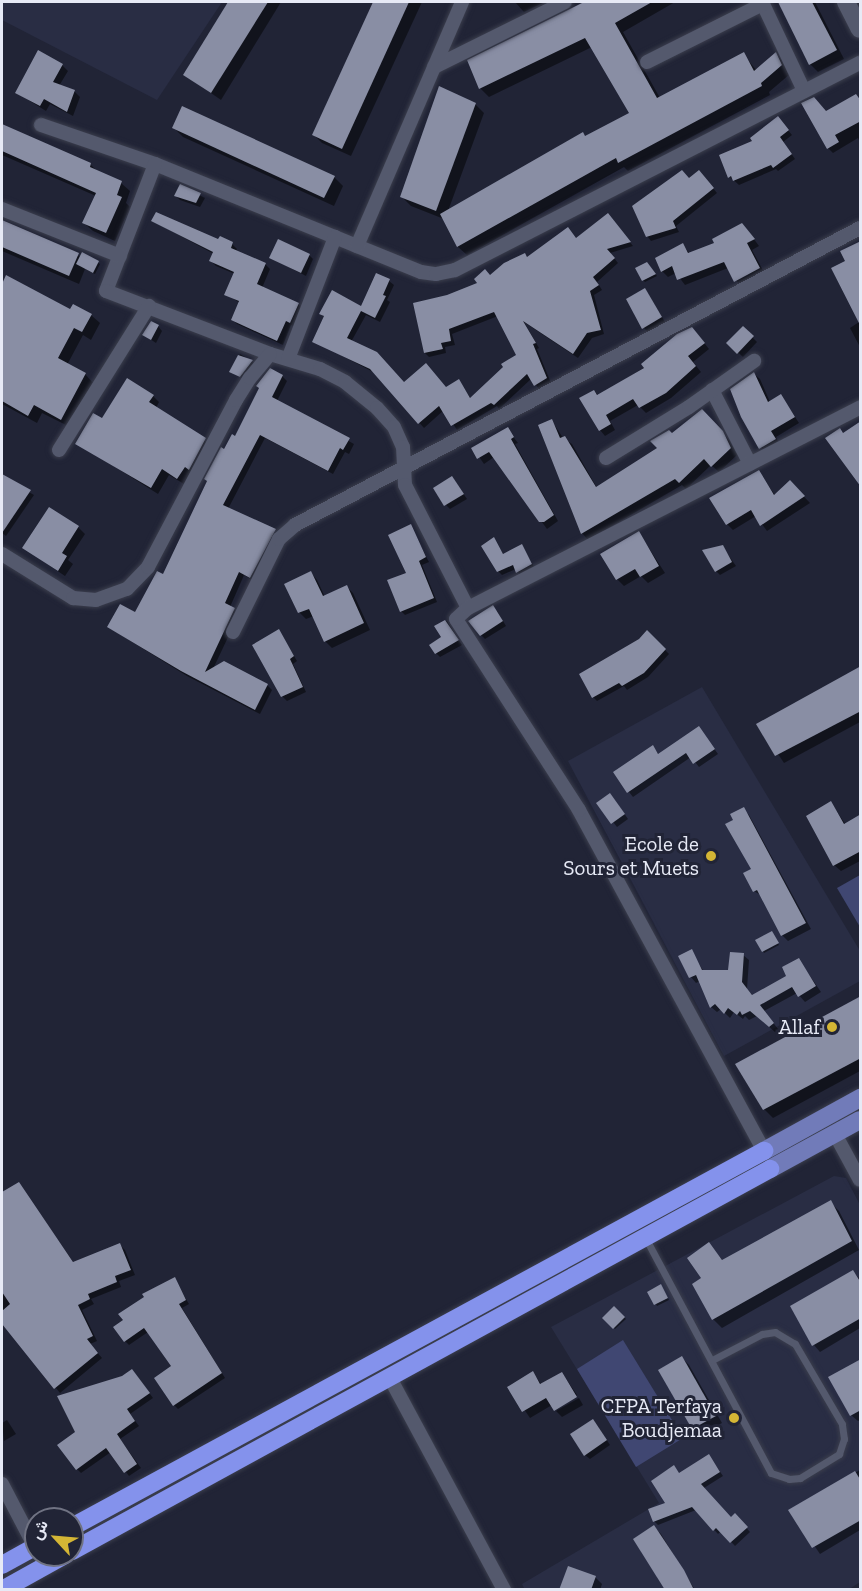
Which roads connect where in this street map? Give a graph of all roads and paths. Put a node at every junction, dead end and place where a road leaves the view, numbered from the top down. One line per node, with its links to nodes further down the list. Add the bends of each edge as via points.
1 (462, 2): 8 (street)
2 (565, 2): 8 (street)
3 (846, 2): 5 (street)
4 (762, 3): 6 (street); 9 (street)
5 (861, 28)
6 (647, 62)
7 (861, 63): 9 (street)
8 (434, 67): 15 (street)
9 (804, 92): 15 (street, via 455,270 421,272)
10 (41, 125): 11 (street)
11 (155, 164): 14 (street); 16 (street)
12 (2, 209): 16 (street)
13 (861, 228): 26 (street)
14 (335, 237): 15 (street); 19 (street)
15 (357, 246)
16 (120, 256): 17 (street, via 106,291)
17 (149, 306): 18 (street); 23 (street)
18 (270, 354): 19 (street); 27 (street, via 236,400 148,567 127,589 96,600 73,598)
19 (288, 359): 26 (street, via 345,382 376,408 394,427 403,447)
20 (754, 361): 21 (street)
21 (712, 390): 24 (street); 25 (street)
22 (861, 407): 25 (street)
23 (58, 450)
24 (606, 458)
25 (750, 464): 28 (street)
26 (405, 469): 28 (street, via 405,485); 29 (street, via 329,506 279,539)
27 (2, 554)
28 (468, 608): 33 (street, via 456,619 579,810)
29 (233, 632)
30 (861, 1098): 33 (main road)
31 (861, 1120): 32 (main road)
32 (836, 1134): 34 (main road); 35 (street)
33 (764, 1151): 40 (highway)
34 (770, 1169): 36 (highway)
35 (861, 1180)
36 (646, 1239): 37 (lane); 38 (highway)
37 (712, 1360): 37 (lane, via 771,1473 800,1478 839,1454 844,1439 842,1424 795,1344 775,1332 762,1334)
38 (390, 1378): 42 (highway); 47 (street)
39 (2, 1484): 41 (street)
40 (84, 1520)
41 (24, 1525)
42 (84, 1544)
43 (24, 1553): 44 (highway)
44 (2, 1565)
45 (43, 1567): 46 (highway)
46 (2, 1590)
47 (504, 1590)

